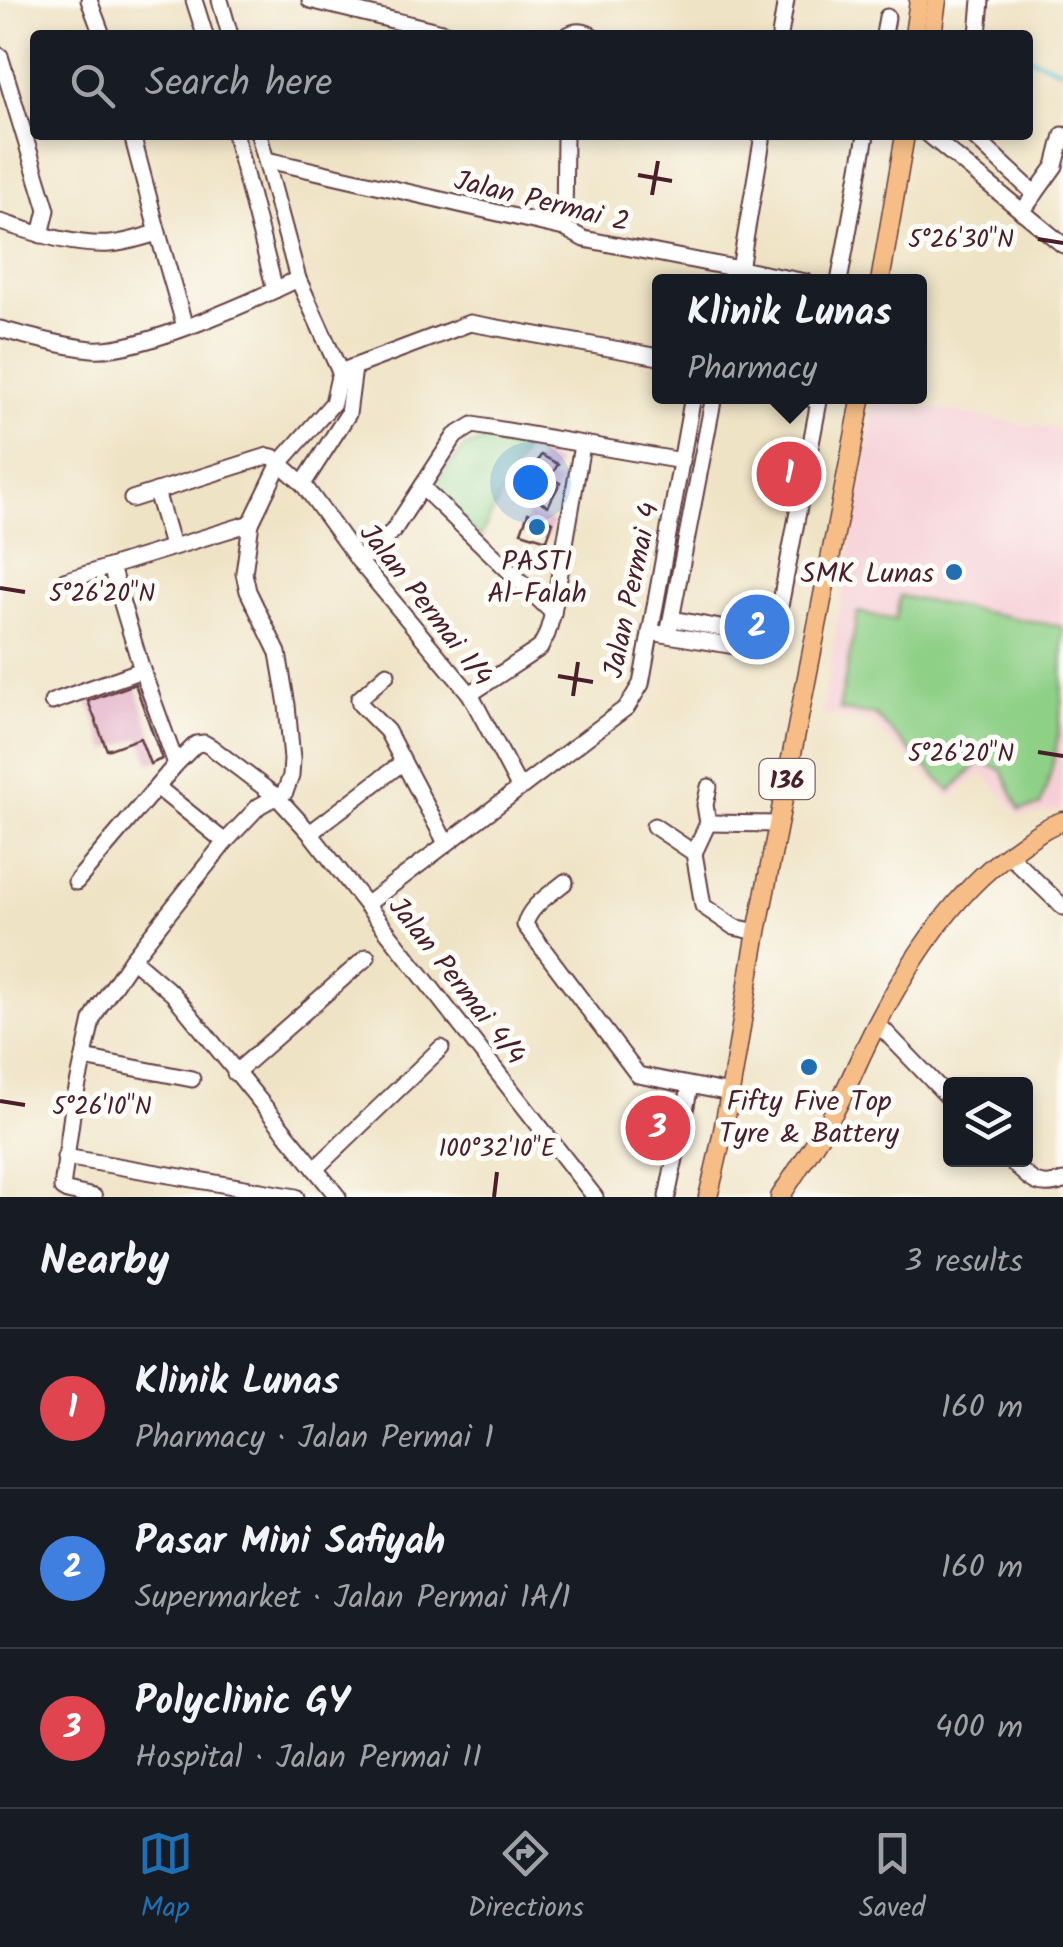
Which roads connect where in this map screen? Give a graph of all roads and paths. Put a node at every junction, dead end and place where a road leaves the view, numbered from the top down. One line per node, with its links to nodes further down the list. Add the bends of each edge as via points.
1 (89, 0): 10 (street)
2 (194, 0): 11 (street)
3 (220, 0): 12 (street)
4 (310, 0): 13 (street)
5 (786, 0): 14 (street)
6 (919, 0): 16 (main road)
7 (937, 0): 17 (main road)
8 (981, 0): 18 (street)
9 (887, 17): 15 (street)
10 (100, 30)
11 (203, 30)
12 (229, 30)
13 (433, 30)
14 (781, 30)
15 (885, 30)
16 (915, 30)
17 (933, 30)
18 (978, 30)
19 (0, 56): 20 (street)
20 (8, 112): 37 (street, via 47,210)
21 (1063, 135): 32 (street, via 1055,166)
22 (133, 140): 36 (street)
23 (236, 140): 44 (street)
24 (261, 140): 31 (street)
25 (565, 140): 35 (street)
26 (763, 140): 39 (street)
27 (865, 140): 41 (street)
28 (904, 140): 42 (main road)
29 (934, 140): 33 (street)
30 (977, 140): 32 (street)
31 (267, 160): 35 (street, Jalan Permai 2); 43 (street)
32 (1035, 194): 33 (street)
33 (1022, 212): 38 (street)
34 (0, 222): 37 (street)
35 (564, 228): 39 (street, Jalan Permai 2, via 584,239)
36 (158, 233): 37 (street, via 114,244); 45 (street)
37 (42, 235)
38 (1063, 246)
39 (740, 269): 40 (street, Jalan Permai 2)
40 (765, 274)
41 (840, 274)
42 (881, 274)
43 (298, 279): 44 (street); 48 (street)
44 (276, 290): 45 (street)
45 (186, 327): 46 (street, via 121,348)
46 (1, 335)
47 (652, 356): 48 (street, via 470,323)
48 (347, 370): 55 (street, via 333,403); 56 (street, via 348,414)
49 (692, 404): 54 (street, Jalan Permai 4)
50 (712, 404): 66 (street)
51 (819, 404): 66 (street, via 774,638)
52 (860, 404): 80 (main road, 136)
53 (582, 446): 54 (street); 57 (street, via 473,425 455,436); 65 (street)
54 (682, 461): 67 (street, Jalan Permai 4)
55 (280, 463): 56 (street, Jalan Permai 1/4); 58 (street, via 268,456); 60 (street)
56 (303, 484): 62 (street, Jalan Permai 1/4)
57 (422, 487): 62 (street, via 393,531); 65 (street)
58 (156, 491): 59 (street); 61 (street)
59 (132, 499)
60 (251, 523): 61 (street); 77 (street, via 244,573 278,653 292,760)
61 (172, 546): 63 (street)
62 (359, 561): 70 (street, Jalan Permai 1/4)
63 (111, 567): 64 (street); 68 (street)
64 (64, 581)
65 (553, 613): 70 (street, via 540,648)
66 (670, 627): 67 (street)
67 (650, 632): 76 (street, Jalan Permai 4, via 641,684 627,707)
68 (142, 670): 71 (street); 73 (street)
69 (387, 674): 72 (street, via 359,699)
70 (470, 694): 76 (street, Jalan Permai 1/4)
71 (52, 702)
72 (403, 762): 82 (street); 84 (street)
73 (176, 764): 75 (street); 77 (street, Jalan Permai 4/4, via 204,744)
74 (709, 786): 79 (street)
75 (156, 787): 83 (street); 87 (street)
76 (519, 787): 84 (street, Jalan Permai 4)
77 (278, 798): 82 (street, Jalan Permai 4/4); 83 (street, via 259,806)
78 (1063, 821): 86 (main road)
79 (708, 823): 80 (street); 85 (street)
80 (778, 824): 91 (main road, 136)
81 (654, 826): 85 (street)
82 (310, 833): 89 (street, Jalan Permai 4/4)
83 (225, 842): 93 (street)
84 (446, 843): 89 (street, Jalan Permai 4)
85 (694, 852): 91 (street, via 703,906 734,927)
86 (1008, 854): 90 (street); 94 (main road, via 942,920)
87 (76, 882)
88 (565, 882): 99 (street, via 532,910 525,925 638,1075)
89 (367, 904): 109 (street, Jalan Permai 4/4)
90 (1063, 907)
91 (757, 932): 101 (main road, 136)
92 (367, 957): 97 (street)
93 (132, 959): 96 (street, via 92,1020); 97 (street, via 173,994)
94 (877, 1023): 100 (street); 112 (main road, via 834,1112)
95 (441, 1048): 104 (street)
96 (84, 1058): 98 (street); 102 (street)
97 (235, 1073): 104 (street)
98 (192, 1079)
99 (690, 1086): 101 (street); 110 (street)
100 (943, 1092)
101 (730, 1093): 111 (main road, 136)
102 (65, 1158): 106 (street, via 62,1188); 107 (street)
103 (1017, 1167): 105 (street, via 1034,1183)
104 (315, 1169): 108 (street)
105 (1063, 1181)
106 (94, 1197)
107 (296, 1197)
108 (338, 1197)
109 (595, 1197)
110 (667, 1197)
111 (708, 1197)
112 (780, 1197)

